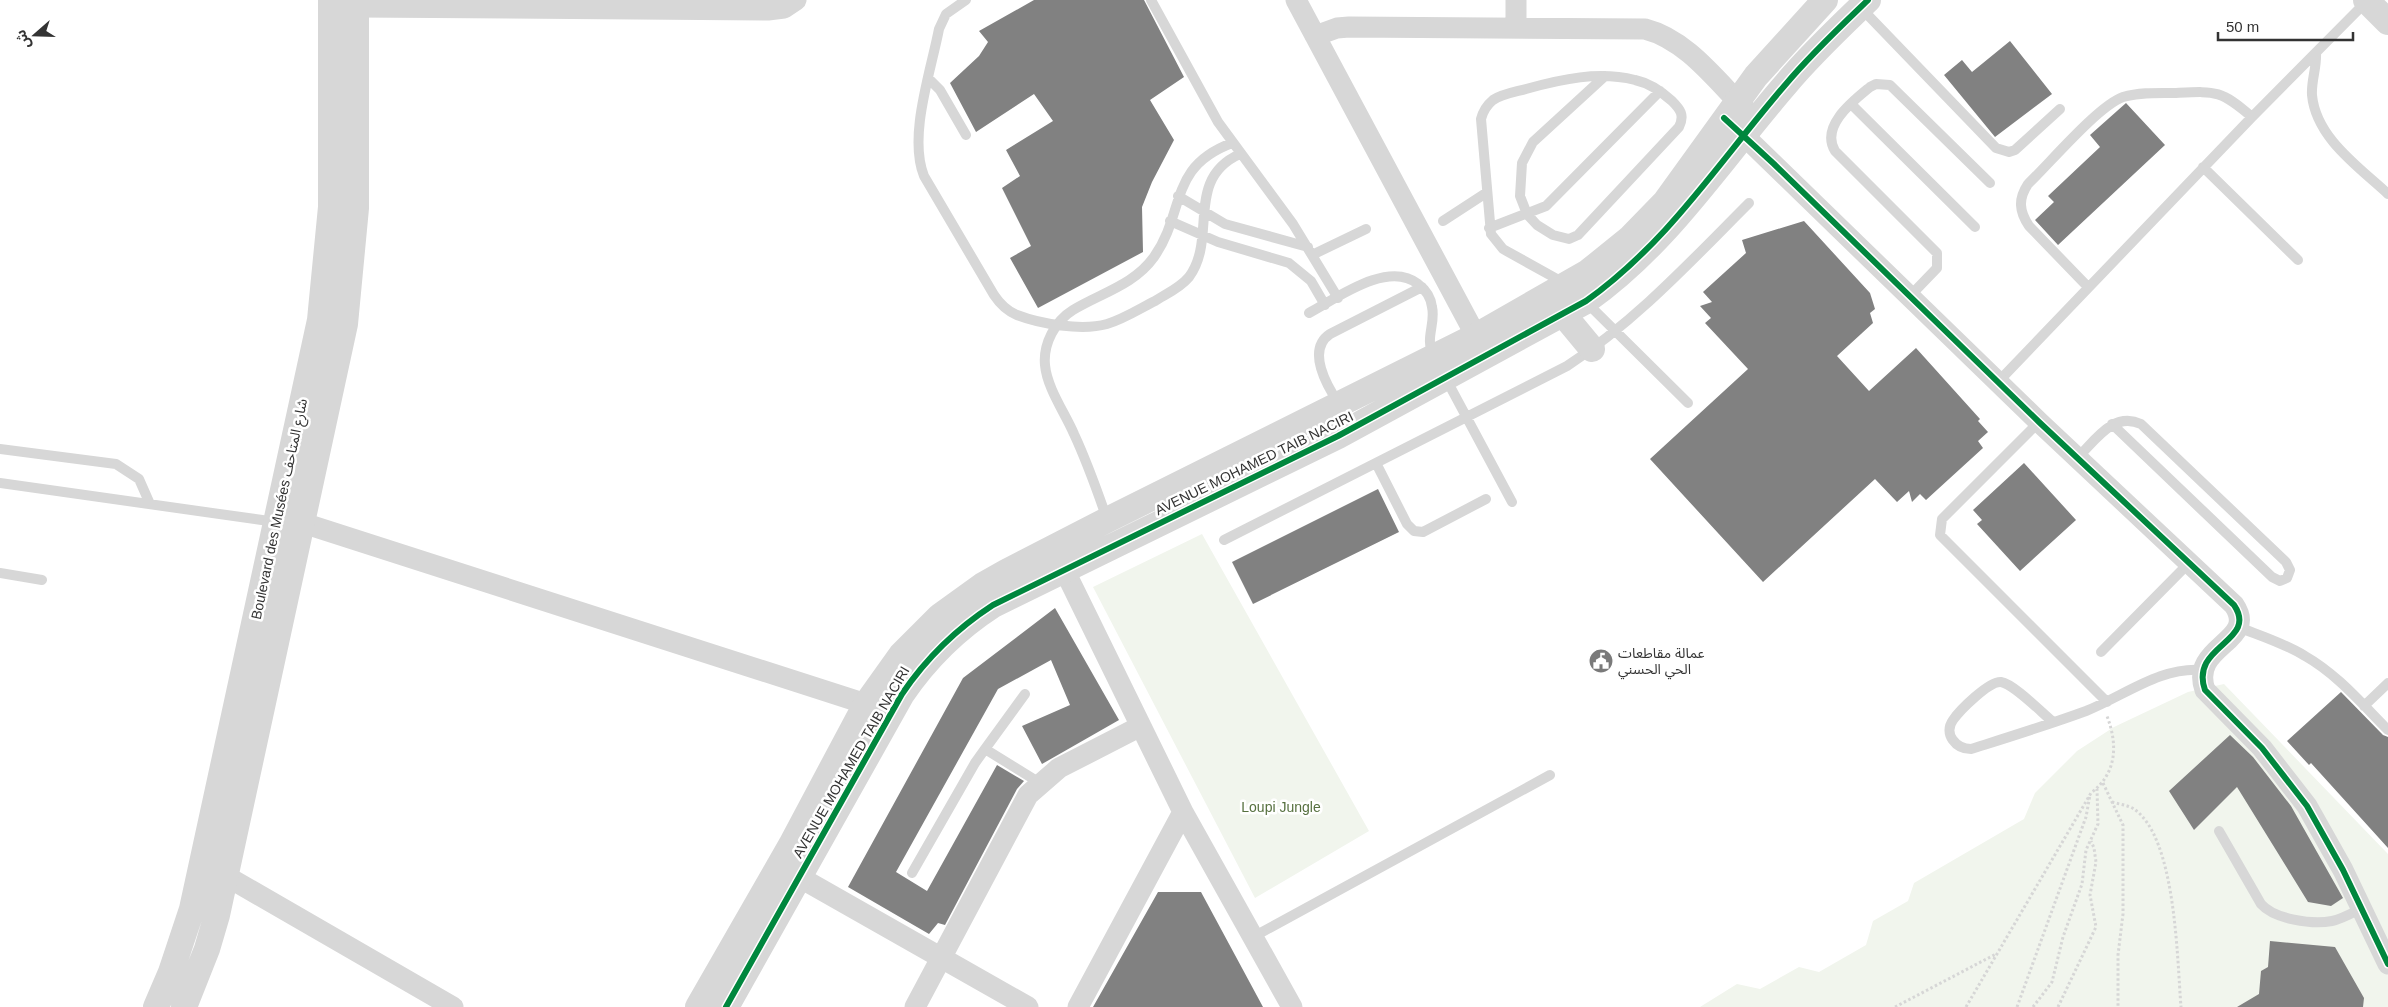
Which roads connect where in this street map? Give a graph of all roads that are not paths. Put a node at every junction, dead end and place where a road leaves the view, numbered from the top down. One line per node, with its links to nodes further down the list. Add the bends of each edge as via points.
1 (331, 0): 69 (street, Boulevard des Musées شارع المتاحف, via 331,207 325,282 320,320)
2 (796, 0): 9 (street, via 777,10)
3 (966, 0): 16 (lane, via 952,8 942,21)
4 (1151, 0): 24 (lane)
5 (1296, 0): 13 (street)
6 (1516, 0): 12 (street)
7 (1825, 0): 20 (street, AVENUE MOHAMED TAIB NACIRI, via 1780,47)
8 (2366, 0): 11 (street); 14 (lane)
9 (356, 4): 70 (street, Boulevard des Musées شارع المتاحف, via 357,179 351,286)
10 (1864, 4): 19 (lane, via 1996,148 2009,152 2015,150); 22 (street, AVENUE MOHAMED TAIB NACIRI, via 1808,59)
11 (2388, 22)
12 (1516, 28): 13 (street, via 1348,27); 20 (street, via 1632,28 1657,32 1680,46)
13 (1315, 36): 52 (street)
14 (2316, 53): 21 (lane); 29 (lane, via 2312,96 2320,123 2339,149)
15 (1605, 76): 17 (lane, via 1636,80); 28 (lane, via 1559,80 1502,96 1488,104 1480,127); 33 (lane, via 1528,148 1522,163 1520,186)
16 (929, 79): 23 (lane, via 943,94); 50 (lane, via 916,144 924,176 1000,304 1017,315)
17 (1660, 91): 33 (lane, via 1546,206); 33 (lane, via 1679,108 1682,117 1679,127 1578,235 1569,239 1558,238 1537,225)
18 (1852, 105): 27 (lane, via 1870,87 1890,85); 36 (lane); 45 (lane, via 1831,128 1832,146 1937,253 1937,268)
19 (2060, 109)
20 (1730, 110): 22 (street); 44 (street, AVENUE MOHAMED TAIB NACIRI, via 1665,202)
21 (2252, 117): 26 (lane); 43 (lane, via 2227,96 2214,92 2144,93 2122,98 2103,109 2028,184 2021,196 2021,210 2028,226)
22 (1750, 128): 44 (street, AVENUE MOHAMED TAIB NACIRI, via 1691,203 1641,257 1613,282); 45 (street)
23 (966, 135)
24 (1232, 142): 25 (lane); 30 (lane, via 1198,162)
25 (1240, 154): 32 (lane, via 1224,162 1213,176); 40 (lane)
26 (2203, 167): 41 (lane); 43 (lane)
27 (1990, 183)
28 (1486, 193): 35 (lane); 37 (lane)
29 (2388, 194)
30 (1178, 196): 32 (lane); 34 (lane)
31 (1749, 202): 51 (lane)
32 (1204, 213): 39 (lane); 40 (lane, via 1237,229)
33 (1527, 214): 37 (lane)
34 (1170, 221): 39 (lane); 50 (lane, via 1162,244 1145,268 1121,286 1073,310)
35 (1443, 221)
36 (1974, 227)
37 (1490, 228): 44 (lane, via 1494,240 1503,249)
38 (1366, 229): 40 (lane)
39 (1202, 236): 47 (lane, via 1297,268 1311,281); 50 (lane, via 1194,268 1172,291 1106,324 1081,327)
40 (1310, 251): 46 (lane)
41 (2298, 260)
42 (1422, 287): 46 (lane, via 1406,277 1388,276 1372,280); 54 (lane, via 1432,304 1429,344); 57 (lane, via 1330,334 1321,343 1322,368)
43 (2088, 287): 55 (lane)
44 (1577, 293): 49 (street, AVENUE MOHAMED TAIB NACIRI); 51 (lane); 52 (street, AVENUE MOHAMED TAIB NACIRI)
45 (1910, 296): 55 (street)
46 (1338, 298): 47 (lane)
47 (1325, 305): 48 (lane)
48 (1309, 313)
49 (1563, 314): 53 (street); 54 (street, AVENUE MOHAMED TAIB NACIRI)
50 (1058, 324): 68 (lane, via 1045,353 1046,372)
51 (1616, 332): 53 (lane); 56 (lane)
52 (1476, 336): 54 (street, AVENUE MOHAMED TAIB NACIRI)
53 (1592, 349): 58 (lane, via 1541,380)
54 (1440, 368): 57 (street, AVENUE MOHAMED TAIB NACIRI); 58 (lane); 72 (street, AVENUE MOHAMED TAIB NACIRI, via 1338,436)
55 (1998, 382): 59 (street)
56 (1688, 403)
57 (1340, 405): 68 (street, AVENUE MOHAMED TAIB NACIRI)
58 (1466, 417): 63 (lane); 66 (lane)
59 (2039, 422): 62 (street); 81 (lane, via 1942,519 1940,535)
60 (2112, 424): 60 (lane, via 2272,577 2280,581 2287,578 2290,570 2286,562 2146,428 2129,420); 62 (lane)
61 (0, 448): 67 (lane, via 116,464 139,479)
62 (2077, 458): 73 (street)
63 (1376, 463): 65 (lane, via 1407,524 1414,531 1424,532); 71 (lane)
64 (0, 483): 67 (lane)
65 (1486, 499)
66 (1512, 502)
67 (150, 504): 69 (lane)
68 (1107, 520): 72 (street, AVENUE MOHAMED TAIB NACIRI)
69 (277, 522): 99 (street, Boulevard des Musées شارع المتاحف, via 192,909)
70 (303, 523): 82 (street); 93 (street, Boulevard des Musées شارع المتاحف)
71 (1224, 540)
72 (1059, 559): 82 (street, AVENUE MOHAMED TAIB NACIRI, via 983,585 940,616 901,655); 85 (street); 94 (street, AVENUE MOHAMED TAIB NACIRI, via 965,625 932,654 902,694)
73 (2188, 564): 76 (street, via 2234,605 2239,616); 77 (lane)
74 (0, 573): 75 (lane)
75 (42, 580)
76 (2238, 627): 78 (street, via 2209,658); 83 (lane, via 2306,656)
77 (2101, 652)
78 (2203, 670): 81 (lane, via 2171,672); 95 (street, via 2203,683 2209,696 2262,748 2307,806)
79 (2388, 683): 83 (lane)
80 (1025, 694): 87 (lane)
81 (2105, 703): 84 (lane)
82 (866, 704): 102 (street, AVENUE MOHAMED TAIB NACIRI, via 791,845)
83 (2364, 706): 86 (lane)
84 (2053, 722): 84 (lane, via 1970,749 1954,743 1950,732 1953,720 1987,686 1996,682 2007,684)
85 (1140, 727): 89 (street, via 1059,768); 90 (street)
86 (2388, 730)
87 (985, 749): 89 (lane); 92 (lane)
88 (1550, 775): 96 (lane)
89 (1040, 783): 97 (street, via 1028,795)
90 (1183, 812): 96 (street); 106 (street)
91 (2219, 831): 95 (lane, via 2260,904 2270,913 2284,918 2322,922 2340,919)
92 (912, 873)
93 (226, 876): 100 (street, Boulevard des Musées شارع المتاحف, via 207,948); 101 (street)
94 (799, 877): 97 (street); 103 (street, AVENUE MOHAMED TAIB NACIRI)
95 (2362, 908): 98 (street)
96 (1253, 937): 107 (street)
97 (942, 958): 104 (street); 105 (street)
98 (2388, 964)
99 (156, 1007)
100 (184, 1007)
101 (453, 1007)
102 (698, 1007)
103 (726, 1007)
104 (915, 1007)
105 (1028, 1007)
106 (1078, 1007)
107 (1292, 1007)

